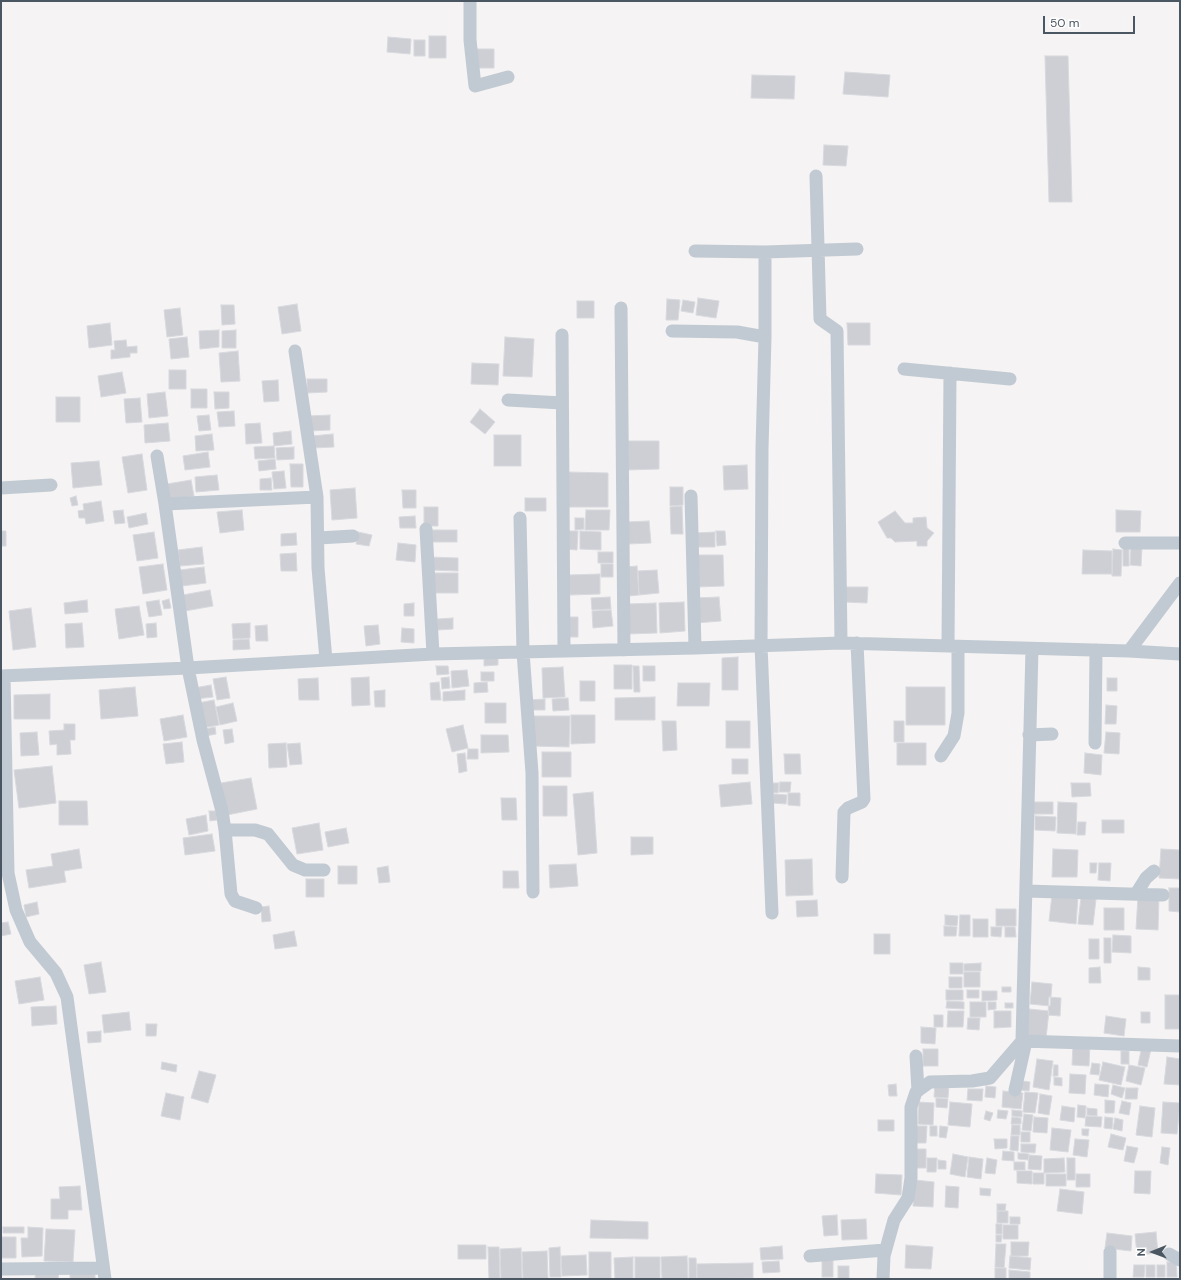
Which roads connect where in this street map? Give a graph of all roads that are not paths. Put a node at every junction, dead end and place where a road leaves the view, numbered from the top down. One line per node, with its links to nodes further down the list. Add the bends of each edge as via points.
1 (470, 1): 2 (street, via 470,40 475,86)
2 (508, 77)
3 (816, 176): 5 (street)
4 (857, 249): 5 (street)
5 (817, 250): 7 (street); 31 (street, via 820,319 837,331)
6 (695, 251): 7 (street)
7 (765, 252): 11 (street)
8 (621, 308): 37 (street)
9 (672, 331): 11 (street, via 737,332)
10 (562, 335): 17 (street)
11 (765, 338): 33 (street)
12 (295, 351): 22 (street)
13 (904, 369): 14 (street)
14 (950, 373): 15 (street); 34 (street)
15 (1010, 379)
16 (508, 400): 17 (street)
17 (562, 403): 39 (street)
18 (157, 456): 23 (street)
19 (50, 485): 20 (street)
20 (1, 488)
21 (691, 496): 35 (street)
22 (317, 497): 23 (street); 27 (street)
23 (165, 504): 45 (street)
24 (520, 518): 41 (street)
25 (426, 529): 42 (street)
26 (352, 536): 27 (street)
27 (318, 538): 44 (street)
28 (1125, 543): 29 (street)
29 (1180, 543)
30 (1180, 583): 40 (street)
31 (840, 643): 32 (street); 33 (street)
32 (857, 643): 34 (street); 54 (street, via 864,799 844,812)
33 (761, 645): 35 (street); 60 (street)
34 (953, 646): 36 (street); 50 (street, via 958,713 954,736)
35 (695, 648): 37 (street)
36 (1032, 648): 38 (street); 48 (street)
37 (624, 650): 39 (street)
38 (1096, 650): 40 (street); 49 (street)
39 (564, 651): 41 (street)
40 (1129, 651): 43 (street)
41 (523, 652): 42 (street); 56 (street, via 532,773)
42 (433, 654): 44 (street)
43 (1180, 654)
44 (326, 660): 45 (street)
45 (188, 668): 46 (street); 51 (street)
46 (2, 676): 70 (street, via 8,873 16,910 30,942 56,973 67,997)
47 (1052, 734): 48 (street)
48 (1029, 735): 55 (street)
49 (1095, 742)
50 (941, 756)
51 (225, 830): 52 (street, via 255,830 268,834 293,865 305,870); 59 (street, via 231,894 235,901)
52 (324, 870)
53 (1154, 871): 57 (street)
54 (842, 877)
55 (1026, 891): 57 (street); 61 (street)
56 (532, 892)
57 (1136, 894): 58 (street)
58 (1163, 895)
59 (256, 908)
60 (772, 913)
61 (1024, 1041): 62 (street); 64 (street); 65 (street, via 990,1078 930,1082)
62 (1180, 1046)
63 (916, 1056): 65 (street)
64 (1015, 1090)
65 (918, 1091): 66 (street, via 911,1107 911,1178 908,1198 894,1220)
66 (885, 1250): 68 (street); 71 (street)
67 (1110, 1252): 72 (street)
68 (810, 1256)
69 (1, 1269): 70 (street)
70 (104, 1273)
71 (883, 1279)
72 (1110, 1279)

